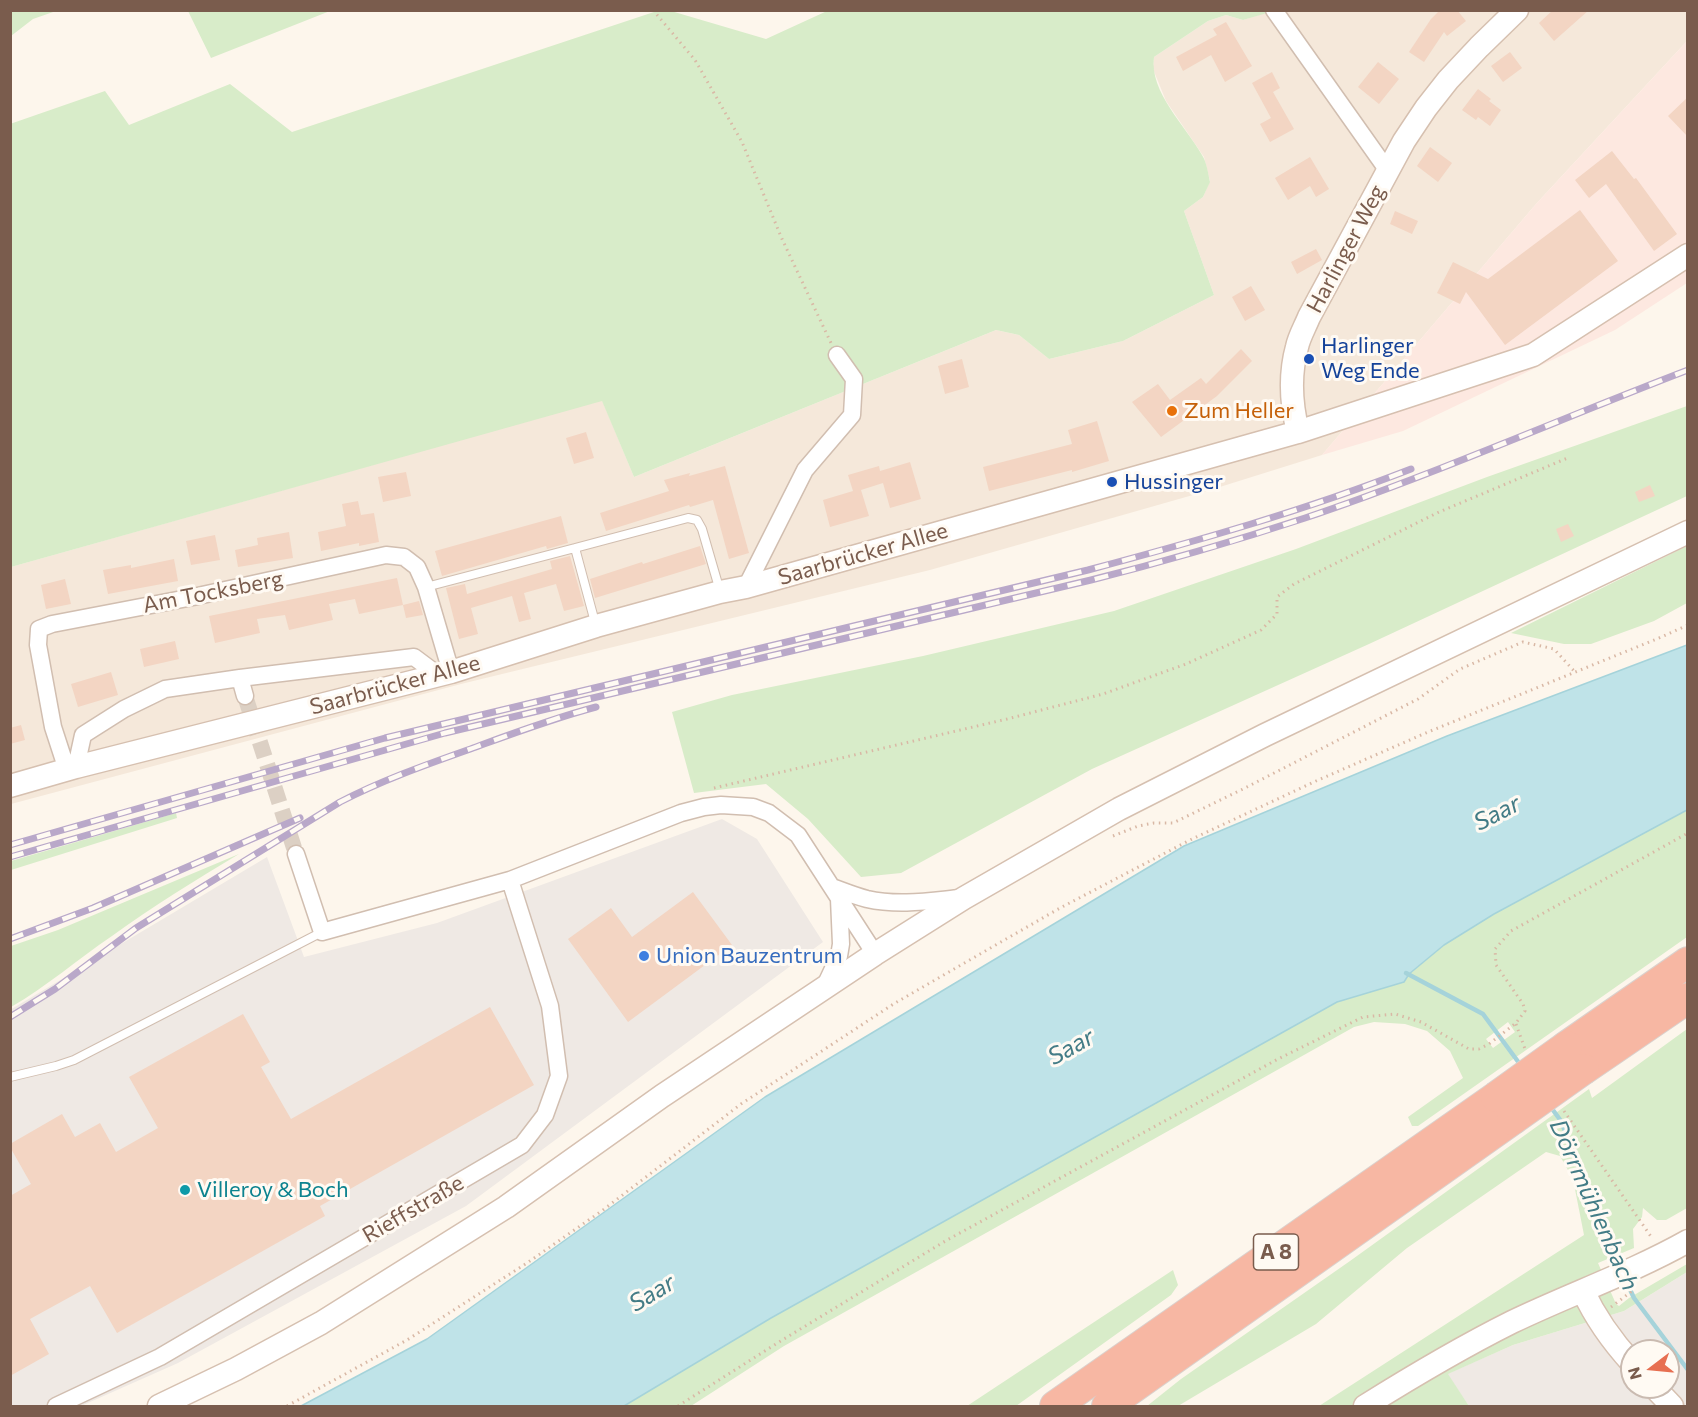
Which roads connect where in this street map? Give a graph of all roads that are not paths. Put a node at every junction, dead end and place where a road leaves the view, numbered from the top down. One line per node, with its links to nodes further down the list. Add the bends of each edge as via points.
1 (1274, 10): 3 (street, Harlinger Weg)
2 (1517, 10): 3 (street, Harlinger Weg, via 1448,80 1404,141)
3 (1388, 171): 6 (street, Harlinger Weg, via 1297,346 1291,393)
4 (1688, 255): 6 (street, Saarbrücker Allee, via 1533,355)
5 (837, 355): 10 (street, via 854,379 852,415 805,470)
6 (1298, 432): 10 (street, Saarbrücker Allee)
7 (1688, 532): 21 (street, via 1265,735 1119,809)
8 (575, 548): 9 (lane); 11 (lane, via 688,518 697,520); 12 (lane)
9 (426, 586): 13 (street, Am Tocksberg); 16 (street, Am Tocksberg, via 417,567 404,557 386,555 39,628 38,645 53,727)
10 (746, 587): 11 (street, Saarbrücker Allee)
11 (720, 592): 12 (street, Saarbrücker Allee)
12 (596, 626): 13 (street, Saarbrücker Allee)
13 (444, 673): 14 (street, via 414,657); 16 (street, Saarbrücker Allee)
14 (240, 678): 15 (street); 16 (street, via 165,689 124,710 83,735)
15 (245, 696)
16 (72, 769): 17 (street, Saarbrücker Allee)
17 (10, 786)
18 (296, 854): 22 (street)
19 (510, 880): 20 (street, via 681,813 721,805 753,807 798,835); 22 (street); 33 (street, Rieffstraße, via 550,1006 559,1076 545,1115 522,1145 160,1357)
20 (835, 892): 21 (street, via 882,902); 23 (street); 25 (street, via 841,944)
21 (964, 898): 23 (street)
22 (322, 932): 28 (lane, via 74,1060)
23 (875, 954): 25 (street)
24 (1688, 962): 27 (highway, A 8)
25 (824, 988): 34 (street, via 486,1219 321,1323)
26 (1688, 998): 27 (highway, A 8)
27 (1576, 1057): 29 (highway, A 8, bridge)
28 (10, 1077)
29 (1504, 1108): 35 (highway, A 8); 36 (highway, A 8)
30 (1688, 1241): 31 (street, via 1664,1254 1640,1276 1605,1281)
31 (1582, 1291): 32 (street); 37 (street, via 1476,1341)
32 (1620, 1348)
33 (56, 1407)
34 (159, 1407)
35 (1055, 1407)
36 (1107, 1407)
37 (1365, 1407)

